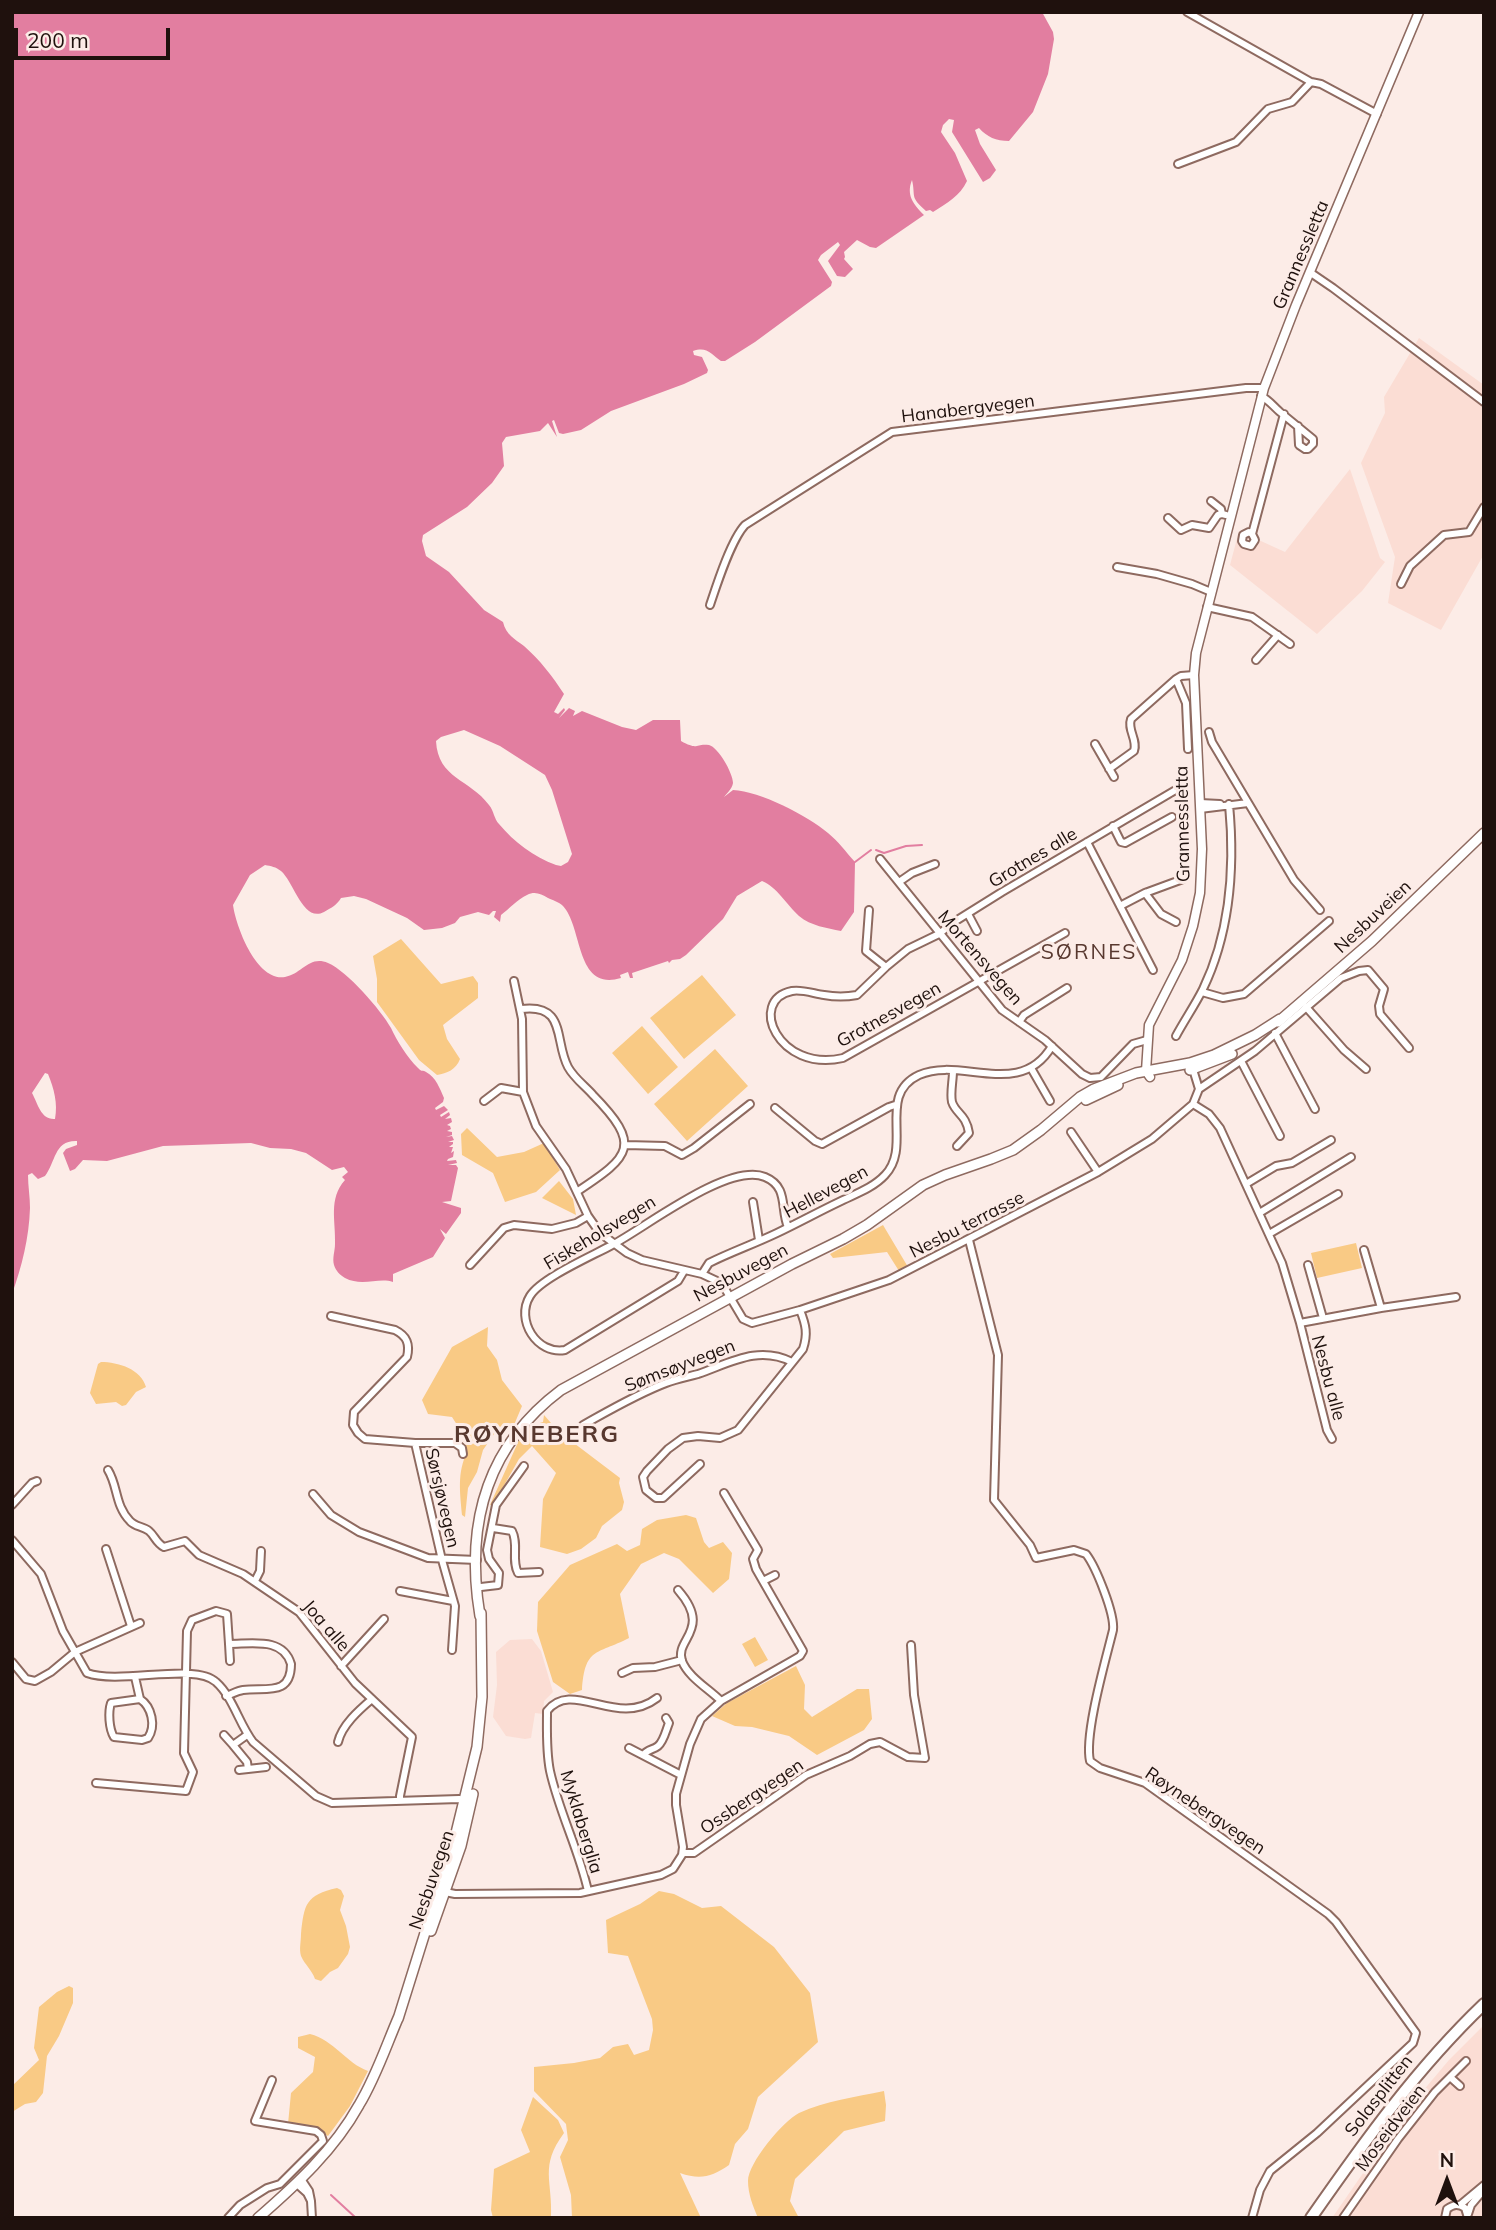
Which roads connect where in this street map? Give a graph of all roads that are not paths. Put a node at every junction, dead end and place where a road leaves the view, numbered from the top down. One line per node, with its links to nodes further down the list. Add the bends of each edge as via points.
1 (1187, 12): 3 (street)
2 (1419, 12): 4 (main road, Grannessletta)
3 (1311, 82): 4 (street); 5 (street, via 1292,102 1268,109 1236,142)
4 (1377, 114): 6 (main road, Grannessletta)
5 (1178, 164)
6 (1311, 273): 7 (main road, Grannessletta); 8 (street)
7 (1263, 392): 9 (main road, Grannessletta); 10 (street); 20 (street, Hanabergvegen, via 1246,388 892,432 741,529)
8 (1484, 402)
9 (1258, 405): 10 (street); 14 (main road, Grannessletta)
10 (1281, 412): 11 (street); 16 (street)
11 (1298, 426)
12 (1211, 501): 14 (street)
13 (1484, 507): 18 (street, via 1469,532 1444,535 1410,566)
14 (1226, 515): 15 (street, via 1217,517 1212,526 1192,525 1181,530); 19 (main road, Grannessletta)
15 (1168, 518)
16 (1252, 534)
17 (1117, 567): 19 (street)
18 (1401, 584)
19 (1211, 592): 21 (main road, Grannessletta)
20 (710, 605)
21 (1208, 607): 22 (street, via 1252,617); 25 (main road, Grannessletta)
22 (1278, 635): 23 (street); 24 (street)
23 (1290, 645)
24 (1256, 660)
25 (1194, 675): 26 (street); 35 (main road, Grannessletta)
26 (1176, 679): 29 (street, Grannessletta, via 1186,699); 30 (street, via 1131,719 1136,747)
27 (1209, 732): 33 (street)
28 (1095, 744): 30 (street)
29 (1188, 749)
30 (1109, 769): 31 (street)
31 (1114, 777)
32 (1179, 788): 37 (street, Grotnes alle)
33 (1248, 803): 34 (street); 47 (street, via 1294,880)
34 (1228, 804): 35 (street); 59 (street, via 1230,893 1219,945)
35 (1200, 806): 66 (main road, Grannessletta, via 1201,874 1195,919 1178,969 1151,1020)
36 (1171, 817): 37 (street, via 1125,843)
37 (1113, 826): 39 (street, Grotnes alle)
38 (1484, 833): 62 (main road, Nesbuveien, via 1360,952)
39 (1087, 842): 45 (street); 48 (street, Grotnes alle)
40 (880, 859): 43 (street, Mortensvegen)
41 (935, 864): 43 (street)
42 (1183, 879): 44 (street)
43 (899, 882): 53 (street, Mortensvegen)
44 (1145, 893): 45 (street); 50 (street, via 1161,914)
45 (1120, 906): 55 (street)
46 (869, 910): 54 (street, via 866,951)
47 (1320, 910)
48 (968, 914): 51 (street); 53 (street, Grotnes alle)
49 (1329, 921): 59 (street, via 1244,994 1223,998)
50 (1176, 922)
51 (977, 931)
52 (1065, 933): 57 (street, Grotnesvegen)
53 (939, 934): 54 (street, Grotnesvegen, via 908,949); 57 (street, Mortensvegen)
54 (886, 967): 57 (street, Grotnesvegen, via 857,995 794,990 783,994 775,1002 771,1022 781,1042 796,1054 816,1060 843,1058)
55 (1153, 970)
56 (513, 981): 61 (street)
57 (978, 983): 63 (street, Mortensvegen)
58 (1067, 988): 63 (street)
59 (1202, 992): 65 (street)
60 (1306, 1007): 64 (street); 68 (street, via 1342,978 1368,970 1384,989 1380,1014); 72 (street)
61 (521, 1009): 76 (street); 87 (street, via 543,1010 550,1016 560,1033 569,1069 611,1113)
62 (1280, 1019): 70 (main road, Nesbuvegen)
63 (1018, 1022): 67 (street, Mortensvegen)
64 (1275, 1033): 69 (street); 83 (street)
65 (1176, 1036)
66 (1147, 1043): 67 (street, Mortensvegen, via 1133,1044 1104,1075 1095,1078 1082,1074); 74 (main road)
67 (1052, 1046): 71 (street)
68 (1409, 1048)
69 (1241, 1061): 75 (street); 85 (street)
70 (1191, 1067): 74 (main road, Nesbuvegen); 75 (street)
71 (1031, 1068): 73 (street, via 1009,1074); 78 (street)
72 (1366, 1069)
73 (953, 1072): 81 (street, via 938,1070 918,1076 903,1088); 88 (street, via 953,1105 964,1116 968,1133)
74 (1150, 1073): 107 (main road, Nesbuvegen, via 1098,1094 1013,1150 923,1185 858,1231)
75 (1199, 1089): 80 (street, Nesbu terrasse)
76 (523, 1092): 77 (street, via 501,1088); 92 (street, via 536,1126)
77 (484, 1101)
78 (1050, 1101)
79 (750, 1104): 87 (street, via 682,1155 665,1146)
80 (1193, 1104): 90 (street, Nesbu terrasse, via 1152,1139); 91 (street, Nesbu alle, via 1214,1119)
81 (895, 1105): 82 (street, via 822,1144); 97 (street, Hellevegen, via 897,1153 888,1172 866,1189)
82 (775, 1108)
83 (1315, 1109)
84 (1071, 1132): 90 (street)
85 (1280, 1136)
86 (1331, 1140): 91 (street)
87 (626, 1144): 92 (street, via 620,1159)
88 (957, 1146)
89 (1351, 1157): 95 (street)
90 (1098, 1172): 100 (street, Nesbu terrasse)
91 (1246, 1184): 95 (street, Nesbu alle)
92 (578, 1191): 96 (street)
93 (1338, 1194): 98 (street)
94 (753, 1202): 99 (street)
95 (1261, 1212): 98 (street, Nesbu alle)
96 (587, 1216): 101 (street); 103 (street, via 552,1229 504,1228)
97 (789, 1227): 99 (street, Hellevegen); 101 (street, Fiskeholsvegen, via 782,1191 765,1176 746,1175 680,1202)
98 (1269, 1234): 113 (street, Nesbu alle)
99 (759, 1240): 106 (street, Hellevegen, via 709,1263)
100 (969, 1240): 110 (street, Nesbu terrasse, via 889,1280); 190 (street, Røynebergvegen, via 998,1355 994,1500 1036,1558 1074,1550 1086,1554 1113,1620 1090,1761 1145,1783 1328,1914 1416,2033 1413,2043 1270,2171)
101 (614, 1244): 105 (street, via 642,1260); 105 (street, Fiskeholsvegen, via 551,1278 530,1295 527,1324 542,1346 565,1350 678,1281)
102 (1364, 1250): 109 (street)
103 (470, 1265)
104 (1308, 1265): 112 (street, Nesbu alle)
105 (684, 1270): 106 (street)
106 (702, 1274): 107 (street, via 717,1281)
107 (730, 1297): 110 (street, Nesbu terrasse, via 743,1319 752,1323); 131 (main road, Nesbuvegen, via 583,1377 529,1418 497,1465 485,1498)
108 (1457, 1297): 109 (street, Nesbu alle)
109 (1381, 1308): 112 (street, Nesbu alle)
110 (800, 1310): 114 (street, via 807,1338)
111 (331, 1316): 117 (street, Sørsjøvegen, via 395,1330 405,1338 407,1357 354,1412 353,1425 365,1439)
112 (1323, 1318): 113 (street, Nesbu alle)
113 (1300, 1323): 116 (street, Nesbu alle)
114 (792, 1362): 115 (street, Sømsøyvegen, via 766,1356 736,1358 663,1384); 119 (street, via 738,1430 676,1442 646,1472 646,1490 663,1498)
115 (583, 1425)
116 (1332, 1439)
117 (415, 1443): 118 (street, Sørsjøvegen, via 455,1443); 130 (street, Sørsjøvegen)
118 (463, 1454)
119 (700, 1464)
120 (524, 1466): 126 (street, via 496,1505)
121 (108, 1470): 134 (street, Joa alle, via 118,1502 132,1524 147,1529 161,1546 185,1541 199,1555)
122 (37, 1481): 125 (street)
123 (724, 1493): 135 (street, via 758,1550 753,1559)
124 (313, 1494): 130 (street, via 331,1515 359,1532 419,1556)
125 (12, 1504)
126 (493, 1528): 132 (street, via 512,1531 518,1573); 136 (street, via 487,1550 500,1580)
127 (12, 1540): 147 (street, via 41,1574)
128 (106, 1549): 143 (street)
129 (261, 1551): 134 (street)
130 (442, 1560): 131 (street); 139 (street, Sørsjøvegen)
131 (477, 1560): 136 (main road, Nesbuvegen); 140 (main road, Nesbuvegen)
132 (540, 1572)
133 (775, 1575): 135 (street)
134 (255, 1581): 151 (street, Joa alle, via 299,1612)
135 (763, 1581): 159 (street, via 803,1654)
136 (481, 1587): 140 (main road, Nesbuvegen)
137 (678, 1590): 148 (street, via 693,1621)
138 (400, 1591): 139 (street)
139 (453, 1601): 146 (street, Sørsjøvegen)
140 (481, 1616): 173 (main road, Nesbuvegen, via 482,1697)
141 (384, 1619): 151 (street, Joa alle)
142 (140, 1623): 143 (street)
143 (131, 1626): 147 (street)
144 (229, 1644): 149 (street); 153 (street, via 225,1612 192,1620 187,1631); 155 (street, via 275,1645 288,1654 292,1667 288,1680 279,1687)
145 (911, 1645): 174 (street, Ossbergvegen, via 925,1758 906,1757 880,1742 870,1744 806,1775 694,1853)
146 (452, 1650)
147 (75, 1652): 150 (street, via 30,1682); 154 (street, via 87,1673)
148 (682, 1660): 152 (street); 159 (street)
149 (230, 1661)
150 (12, 1662)
151 (341, 1666): 158 (street, Joa alle)
152 (622, 1673)
153 (185, 1674): 154 (street); 155 (street, via 210,1678); 171 (street, via 184,1753 193,1772 186,1791)
154 (135, 1677): 157 (street)
155 (226, 1696): 162 (street)
156 (657, 1698): 176 (street, Myklaberglia, via 643,1707 615,1709 563,1699 547,1711 551,1774)
157 (140, 1699): 157 (street, via 152,1717 148,1738 114,1737 111,1703)
158 (372, 1699): 163 (street); 172 (street, Joa alle, via 412,1737)
159 (721, 1701): 170 (street, via 696,1728)
160 (666, 1718): 166 (street, via 661,1742)
161 (224, 1735): 164 (street)
162 (247, 1735): 164 (street); 172 (street, via 323,1800)
163 (338, 1742)
164 (233, 1745): 168 (street)
165 (629, 1748): 166 (street)
166 (643, 1755): 170 (street)
167 (266, 1767): 168 (street)
168 (248, 1769): 169 (street)
169 (239, 1770)
170 (681, 1775): 174 (street, via 676,1805)
171 (96, 1783)
172 (400, 1801): 173 (street, via 459,1798)
173 (467, 1804): 175 (main road, Nesbuvegen, via 464,1835)
174 (682, 1853): 176 (street, via 676,1865 661,1875)
175 (444, 1887): 176 (street, via 462,1893); 183 (main road, Nesbuvegen, via 382,2061 341,2134)
176 (588, 1891)
177 (1484, 2004): 191 (highway, Solasplitten, via 1390,2107)
178 (1484, 2012): 192 (highway, Solasplitten, via 1409,2094)
179 (1466, 2061): 180 (street, Moseidveien)
180 (1450, 2077): 182 (street); 193 (street, Moseidveien, via 1398,2139)
181 (272, 2080): 187 (street, via 255,2121 316,2131 323,2141 280,2184 240,2205)
182 (1460, 2087)
183 (299, 2181): 188 (main road, Nesbuvegen); 189 (street, via 311,2201)
184 (1484, 2188): 185 (street); 186 (street)
185 (1460, 2205): 186 (street); 194 (street, via 1447,2208)
186 (1468, 2216)
187 (228, 2218)
188 (258, 2218)
189 (312, 2218)
190 (1252, 2218)
191 (1311, 2218)
192 (1318, 2218)
193 (1343, 2218)
194 (1445, 2218)

